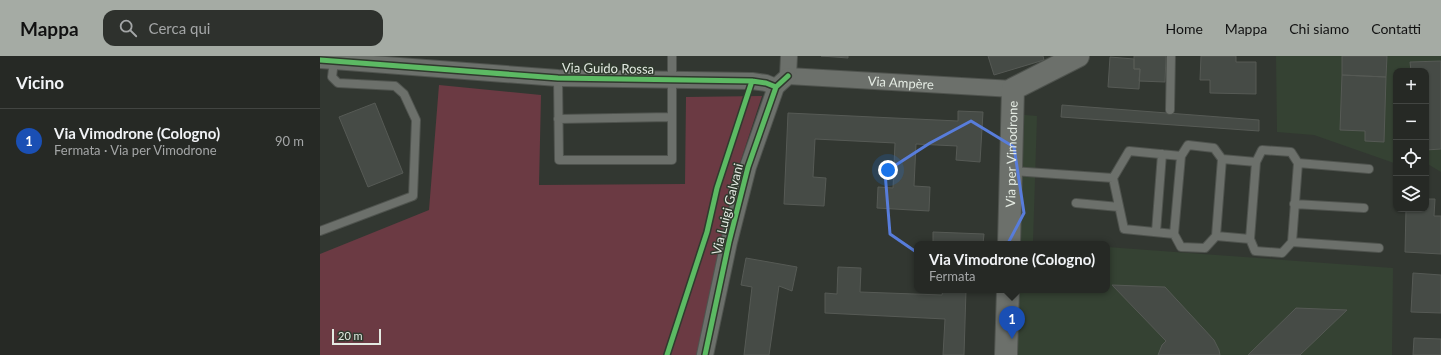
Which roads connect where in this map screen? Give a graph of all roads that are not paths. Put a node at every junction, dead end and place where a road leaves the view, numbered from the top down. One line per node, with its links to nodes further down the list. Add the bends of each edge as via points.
1 (672, 56): 8 (lane)
2 (789, 56): 6 (street)
3 (1078, 56): 10 (street, Via per Vimodrone)
4 (1171, 56): 11 (lane)
5 (327, 61): 7 (street, Via Guido Rossa); 26 (lane, via 332,77 338,83 395,86 404,94 416,120 413,196)
6 (788, 76): 9 (street, Via Luigi Galvani); 10 (street, Via Ampère)
7 (558, 78): 8 (street, Via Guido Rossa); 13 (lane)
8 (671, 80): 9 (street, Via Guido Rossa, via 752,82); 12 (lane)
9 (776, 87): 34 (street, Via Luigi Galvani, via 748,167)
10 (1012, 89): 20 (street, Via per Vimodrone)
11 (1170, 110)
12 (671, 118): 13 (lane); 13 (lane, via 672,160 559,160)
13 (558, 119)
14 (1162, 154): 15 (lane); 21 (lane, via 1129,151); 27 (lane)
15 (1181, 156): 16 (lane, via 1188,145 1214,148); 28 (lane)
16 (1222, 159): 17 (lane); 29 (lane)
17 (1256, 162): 18 (lane, via 1262,150 1291,152); 30 (lane)
18 (1298, 163): 19 (lane); 23 (lane)
19 (1369, 169)
20 (1012, 171): 21 (lane); 31 (street, Via per Vimodrone)
21 (1113, 178): 24 (lane)
22 (1076, 203): 24 (lane)
23 (1294, 204): 25 (lane); 32 (lane)
24 (1119, 207): 27 (lane, via 1124,229)
25 (1364, 208)
26 (320, 231)
27 (1156, 232): 28 (lane)
28 (1174, 234): 29 (lane, via 1180,247 1205,248)
29 (1216, 236): 30 (lane)
30 (1250, 239): 32 (lane, via 1255,251 1262,252 1282,253)
31 (1009, 241)
32 (1292, 242): 33 (lane)
33 (1379, 248)
34 (720, 284): 36 (street, Via Luigi Galvani); 37 (street, Via Luigi Galvani)
35 (1008, 293): 38 (street)
36 (705, 355)
37 (715, 355)
38 (1006, 355)

